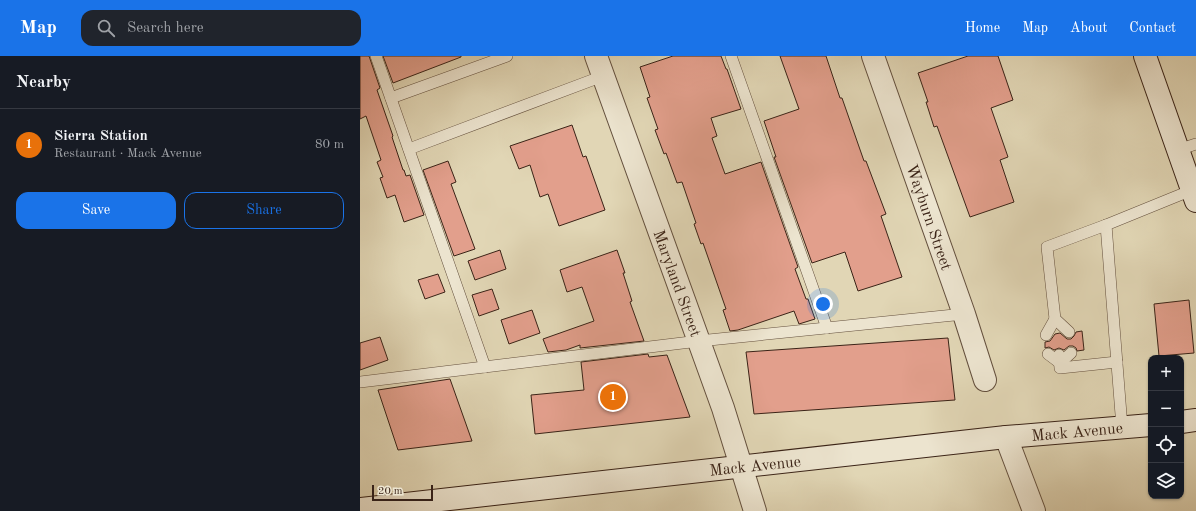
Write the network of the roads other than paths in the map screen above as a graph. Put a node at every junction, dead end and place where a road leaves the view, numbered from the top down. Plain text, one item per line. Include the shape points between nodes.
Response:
1 (376, 56) edge
2 (507, 56) edge
3 (731, 56) edge
4 (873, 56) edge
5 (1146, 56) edge
6 (599, 66) edge
7 (391, 98) junction
8 (1187, 147) edge
9 (409, 149) junction
10 (1194, 196) edge
11 (1106, 225) junction
12 (964, 314) junction
13 (1055, 319) junction
14 (827, 328) junction
15 (1069, 332) dead end
16 (1052, 334) dead end
17 (699, 341) junction
18 (1071, 353) dead end
19 (1117, 362) junction
20 (485, 367) junction
21 (985, 380) dead end
22 (360, 382) edge
23 (1196, 420) edge
24 (1184, 422) edge
25 (1148, 425) edge
26 (1122, 427) junction
27 (1006, 437) junction
28 (741, 466) junction
29 (454, 505) edge
30 (360, 509) edge
31 (755, 511) edge
32 (1034, 511) edge

1 - 7 lane
2 - 7 lane
3 - 14 lane
4 - 12 street, Wayburn Street
5 - 8 street
6 - 9 lane
6 - 17 street, Maryland Street
7 - 9 lane
8 - 10 street
9 - 20 lane
10 - 11 lane
11 - 13 lane via 1047,247
11 - 19 lane
12 - 14 lane
12 - 21 street, Wayburn Street
13 - 15 lane
13 - 16 lane
14 - 17 lane
17 - 20 lane
17 - 28 street, Maryland Street
18 - 19 lane via 1056,357 1060,368
19 - 26 lane
20 - 22 lane
23 - 24 street
25 - 26 street, Mack Avenue
26 - 27 street, Mack Avenue
27 - 28 street, Mack Avenue
27 - 32 street
28 - 29 street, Mack Avenue
28 - 31 street, Maryland Street
29 - 30 street, Mack Avenue

